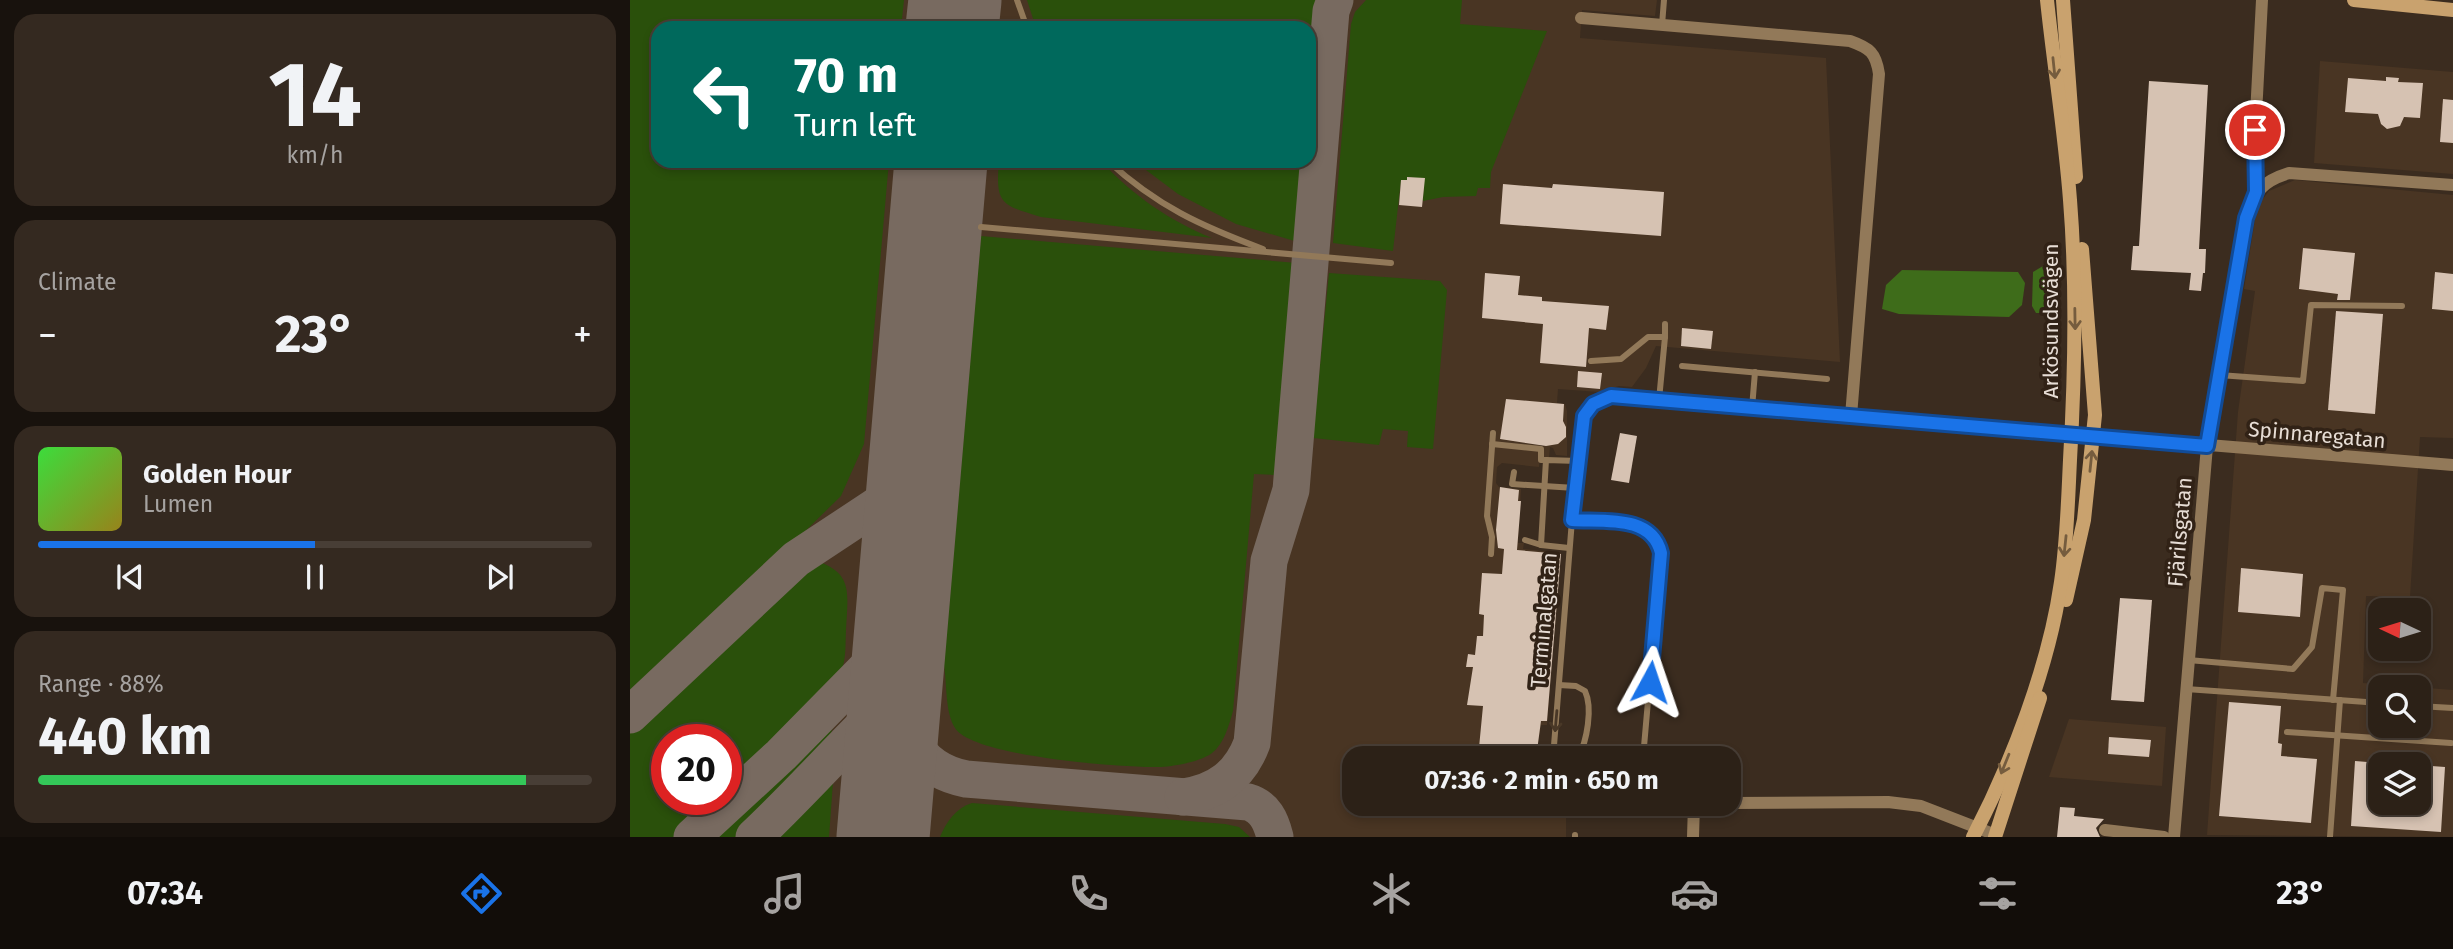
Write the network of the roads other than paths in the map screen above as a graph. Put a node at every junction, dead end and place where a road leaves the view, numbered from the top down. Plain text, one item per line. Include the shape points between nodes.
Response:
1 (1017, 0) edge
2 (1664, 0) edge
3 (2047, 0) edge
4 (2063, 0) edge
5 (2262, 0) edge
6 (2354, 0) edge
7 (2453, 10) edge
8 (1581, 18) dead end
9 (1024, 21) edge
10 (1662, 25) junction
11 (1117, 168) edge
12 (2453, 185) edge
13 (2256, 192) junction
14 (981, 227) dead end
15 (1272, 253) junction
16 (1391, 263) dead end
17 (2402, 306) dead end
18 (1665, 324) dead end
19 (1665, 337) junction
20 (1591, 360) dead end
21 (1682, 366) dead end
22 (1755, 373) junction
23 (2219, 375) junction
24 (1827, 379) dead end
25 (1659, 400) junction
26 (1752, 408) junction
27 (1851, 416) junction
28 (1493, 433) dead end
29 (2072, 433) junction
30 (2094, 435) junction
31 (1492, 444) junction
32 (2207, 446) junction
33 (1546, 460) junction
34 (1578, 461) junction
35 (2453, 466) edge
36 (1514, 472) dead end
37 (1545, 486) junction
38 (1575, 488) junction
39 (1572, 520) junction
40 (1525, 540) dead end
41 (1541, 545) junction
42 (1569, 548) junction
43 (1491, 554) dead end
44 (2188, 660) junction
45 (1559, 685) junction
46 (2186, 689) junction
47 (2337, 700) junction
48 (2368, 702) edge
49 (2431, 707) edge
50 (2453, 708) edge
51 (2287, 732) dead end
52 (2337, 736) junction
53 (2451, 743) dead end
54 (1554, 746) edge
55 (1584, 746) edge
56 (1644, 746) edge
57 (1741, 803) edge
58 (1694, 816) edge
59 (2105, 830) dead end
60 (1975, 832) edge
61 (1996, 836) edge
62 (1693, 837) edge
63 (2164, 837) edge
64 (2174, 837) edge
65 (2330, 837) edge

1 - 9 lane
2 - 10 lane
3 -> 29 main road, Arkösundsvägen via 2070,199 2075,331
4 - 30 main road, Arkösundsvägen
5 - 13 street, Fjärilsgatan
6 - 7 main road
8 - 10 street
10 - 27 street via 1850,41 1869,47 1877,58
11 - 15 lane via 1168,209
12 - 13 street via 2289,173 2269,179
13 - 23 street, Fjärilsgatan via 2246,218
14 - 15 lane
15 - 16 lane
17 - 23 lane via 2311,305 2303,381
18 - 19 lane
19 - 20 lane via 1648,337 1621,359
19 - 25 lane
21 - 22 lane
22 - 24 lane
22 - 26 lane
23 - 32 street, Fjärilsgatan
25 - 26 street, Terminalgatan
25 - 34 street, Terminalgatan via 1611,396 1593,404 1584,416
26 - 27 street, Terminalgatan
27 - 29 street, Terminalgatan
28 - 31 lane
29 - 30 street, Terminalgatan
29 -> 60 main road, Arkösundsvägen via 2061,584 2046,652
30 - 32 street, Spinnaregatan
61 -> 30 main road, Arkösundsvägen via 2064,610 2084,520
31 - 33 lane via 1542,449 1541,460
31 - 43 lane via 1487,516
32 - 35 street, Spinnaregatan
32 - 44 street, Fjärilsgatan
33 - 34 lane
33 - 37 lane
34 - 38 street, Terminalgatan
36 - 37 lane via 1512,484
37 - 38 lane
37 - 41 lane
38 - 39 street, Terminalgatan
39 - 42 lane, Terminalgatan
39 - 56 lane via 1626,523 1650,531 1658,541 1660,573
40 - 41 lane
41 - 42 lane
42 - 45 lane, Terminalgatan
44 - 46 street, Fjärilsgatan
44 - 47 lane via 2293,669 2312,647 2322,588 2343,590
45 -> 54 lane, Terminalgatan
45 - 55 lane via 1585,691 1589,699
46 - 47 lane
46 - 64 street, Fjärilsgatan
47 - 48 lane
47 - 52 lane
49 - 50 lane
51 - 52 lane
52 - 53 lane
52 - 65 lane
57 - 60 street via 1922,806
58 - 62 street
59 - 63 street
60 - 61 street

